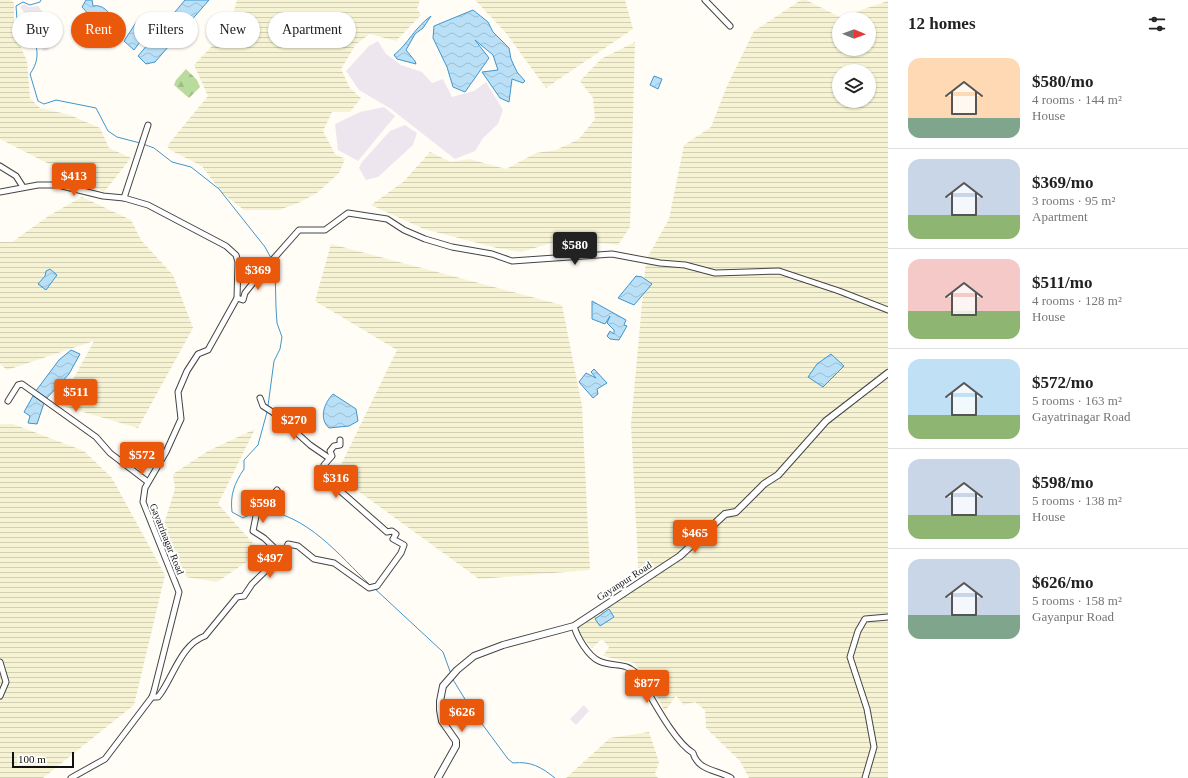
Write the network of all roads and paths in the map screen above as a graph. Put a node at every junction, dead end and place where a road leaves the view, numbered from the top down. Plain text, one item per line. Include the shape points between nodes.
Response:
1 (705, 0) edge
2 (730, 26) dead end
3 (148, 125) dead end
4 (0, 166) edge
5 (23, 188) junction
6 (0, 192) edge
7 (124, 198) junction
8 (237, 298) junction
9 (888, 310) edge
10 (888, 374) edge
11 (260, 398) dead end
12 (8, 401) dead end
13 (340, 440) dead end
14 (329, 458) junction
15 (148, 482) junction
16 (277, 490) dead end
17 (282, 555) junction
18 (888, 617) edge
19 (574, 626) junction
20 (0, 662) edge
21 (0, 696) edge
22 (152, 697) junction
23 (71, 778) edge
24 (438, 778) edge
25 (732, 778) edge
26 (865, 778) edge

1 - 2 street
3 - 7 street
4 - 5 street via 16,176
5 - 6 street
5 - 7 street via 58,185 103,196
7 - 8 street, Gayatrinagar Road via 148,205 226,246 236,255 238,262
8 - 9 street via 244,300 245,293 300,230 325,230 348,213 387,220 425,239 512,261 612,254 685,265 715,273 779,271
8 - 15 street, Gayatrinagar Road via 208,350 198,354 187,371 178,392 181,419 166,452
10 - 19 street, Gayanpur Road via 826,421 778,475 764,484 736,512 725,514 680,556
11 - 14 street via 263,406
12 - 15 street via 18,385 22,384 96,437 110,453
13 - 14 street via 340,445 332,448 332,456
14 - 17 street via 321,474 374,523 387,532 392,531 396,534 393,539 404,545 401,553 374,588 369,588 334,563 310,557 298,546 288,544
15 - 22 street, Gayatrinagar Road via 142,496 143,502 178,592
16 - 17 street via 257,511 253,531
17 - 22 street via 252,584 244,596 237,597 204,636 192,642 162,693 158,697
18 - 26 street via 865,619 858,631 850,657 867,709 874,747
19 - 24 street, Gayanpur Road via 489,649 474,656 457,670 443,686 440,710 442,721 456,741 456,746
19 - 25 street via 578,640 598,661 629,666 637,674 676,736 686,749 693,753 694,760 708,770
20 - 21 street via 6,682
22 - 23 street, Gayatrinagar Road via 105,759

